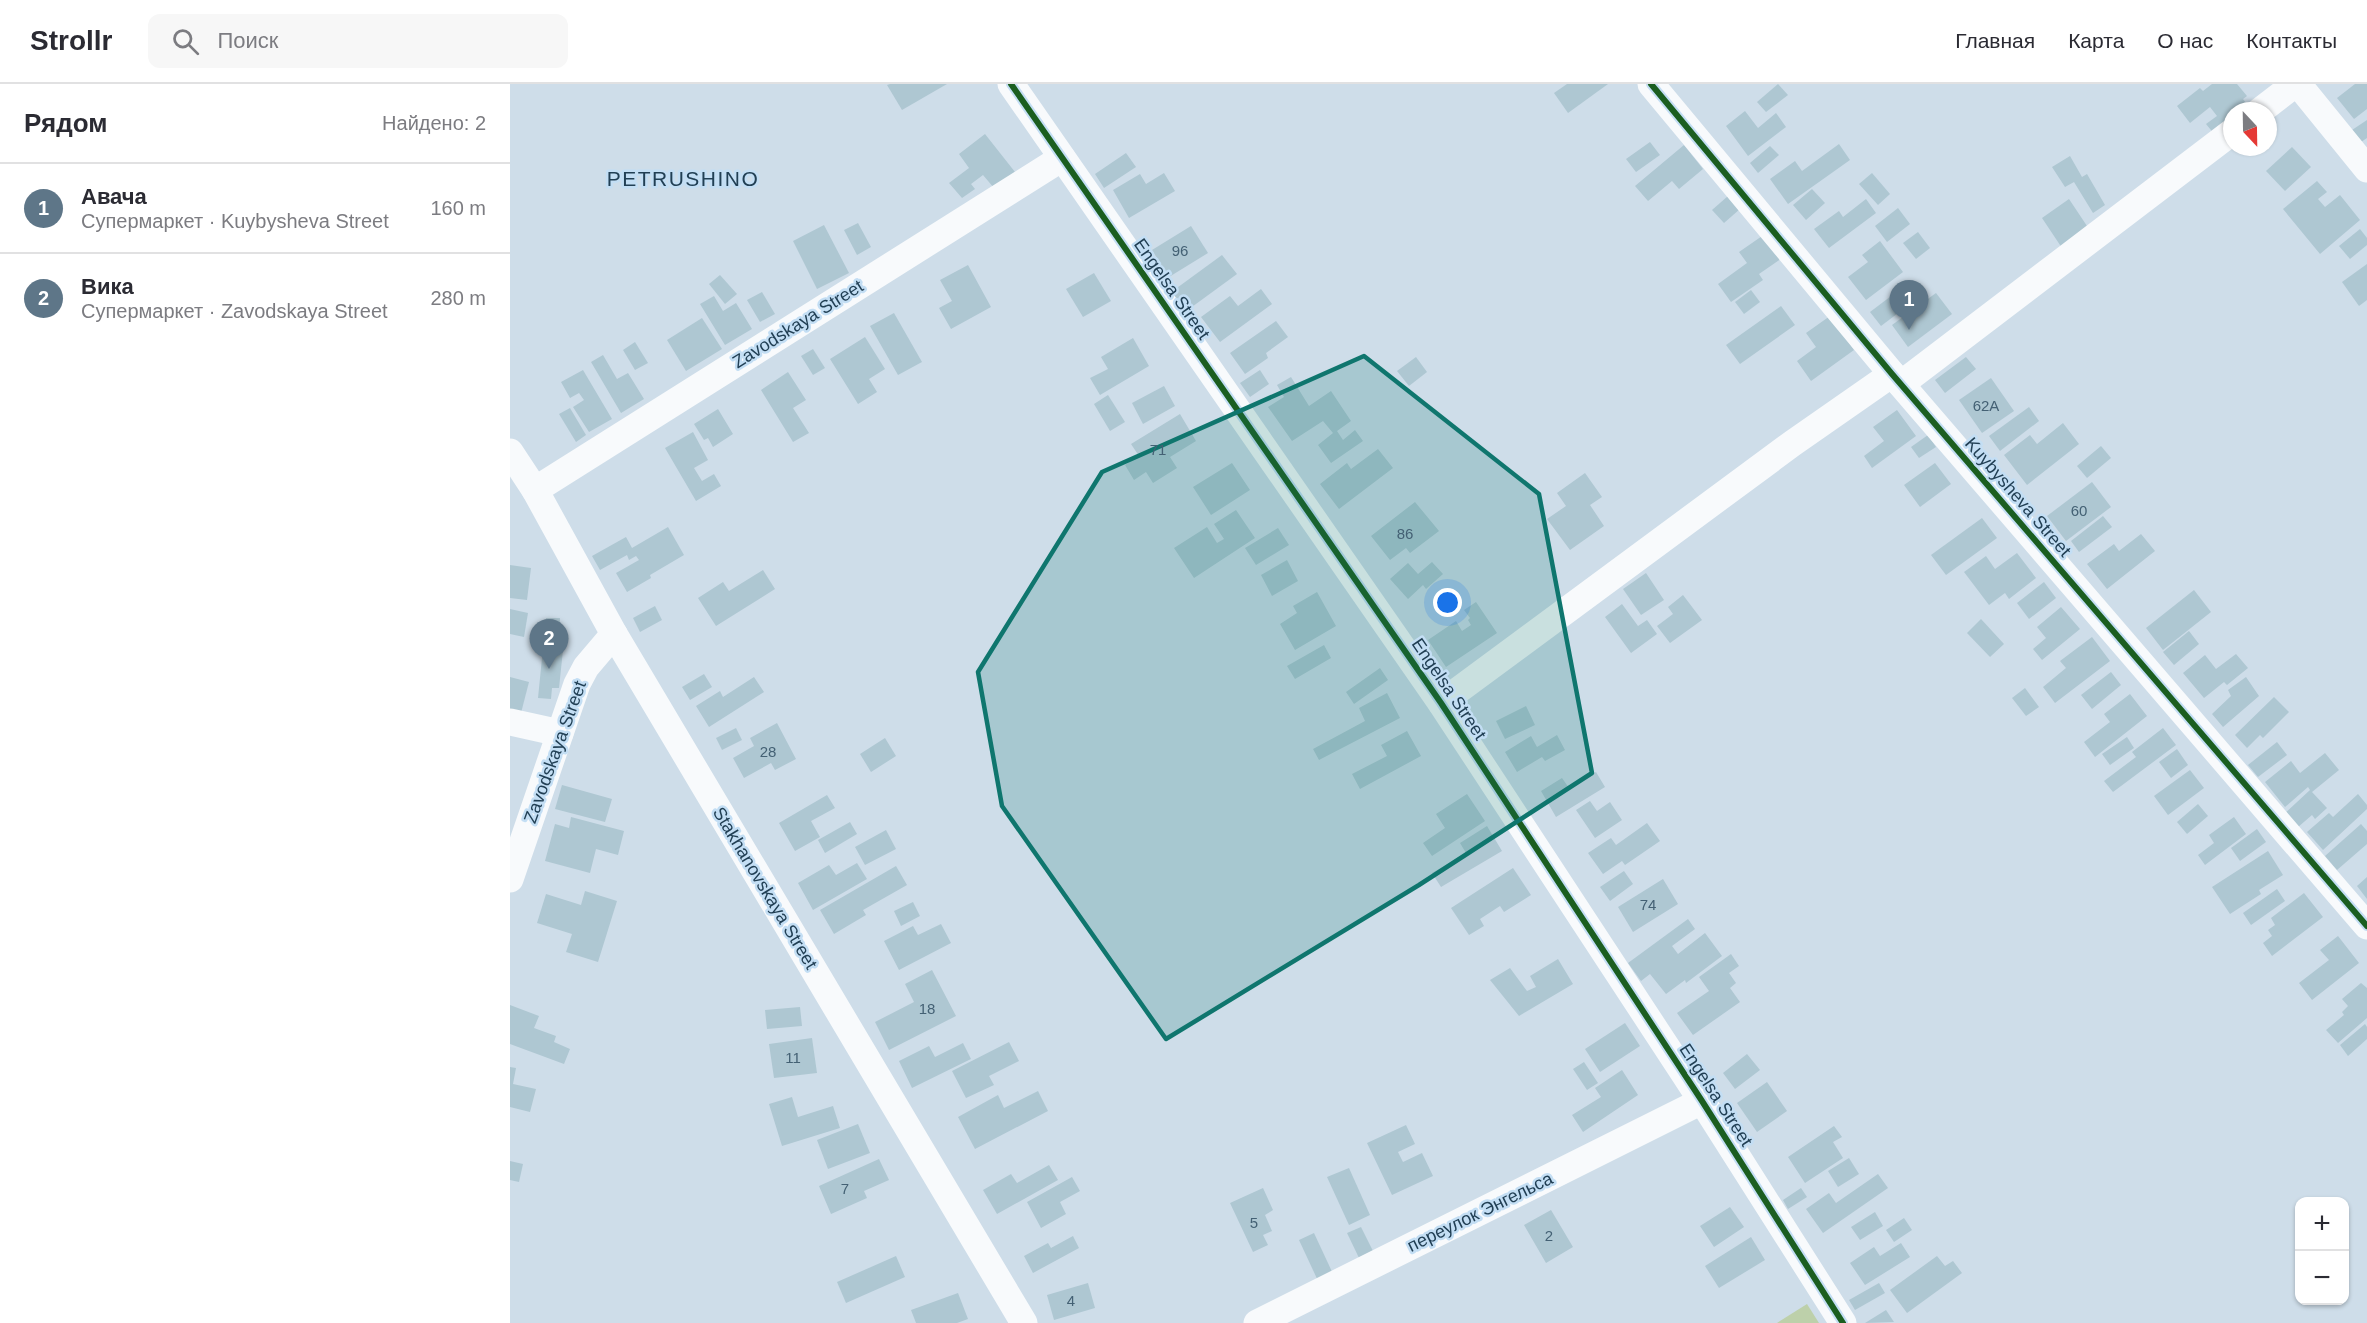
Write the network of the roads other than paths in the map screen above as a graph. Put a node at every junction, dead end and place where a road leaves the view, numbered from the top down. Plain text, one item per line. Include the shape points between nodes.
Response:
1 (1011, 84) edge
2 (1651, 84) edge
3 (2296, 84) edge
4 (2272, 102) edge
5 (2223, 139) edge
6 (1062, 158) junction
7 (2367, 169) edge
8 (1896, 379) junction
9 (510, 452) edge
10 (535, 490) junction
11 (614, 634) junction
12 (1441, 703) junction
13 (510, 722) edge
14 (560, 733) junction
15 (510, 879) edge
16 (2367, 926) edge
17 (1702, 1101) junction
18 (1024, 1323) edge
19 (1257, 1323) edge
20 (1843, 1323) edge

1 - 6 street, Engelsa Street
2 - 8 street, Kuybysheva Street
3 - 4 street
3 - 7 street
5 - 8 street
6 - 10 street, Zavodskaya Street
6 - 12 street, Engelsa Street
8 - 12 street, Engelsa Street via 1793,443
8 - 16 street, Kuybysheva Street
9 - 10 street, Stakhanovskaya Street
10 - 11 street, Stakhanovskaya Street
11 - 14 street, Zavodskaya Street via 586,667
11 - 18 street, Stakhanovskaya Street
12 - 17 street, Engelsa Street
13 - 14 street
14 - 15 street, Zavodskaya Street
17 - 19 street, переулок Энгельса
17 - 20 street, Engelsa Street

